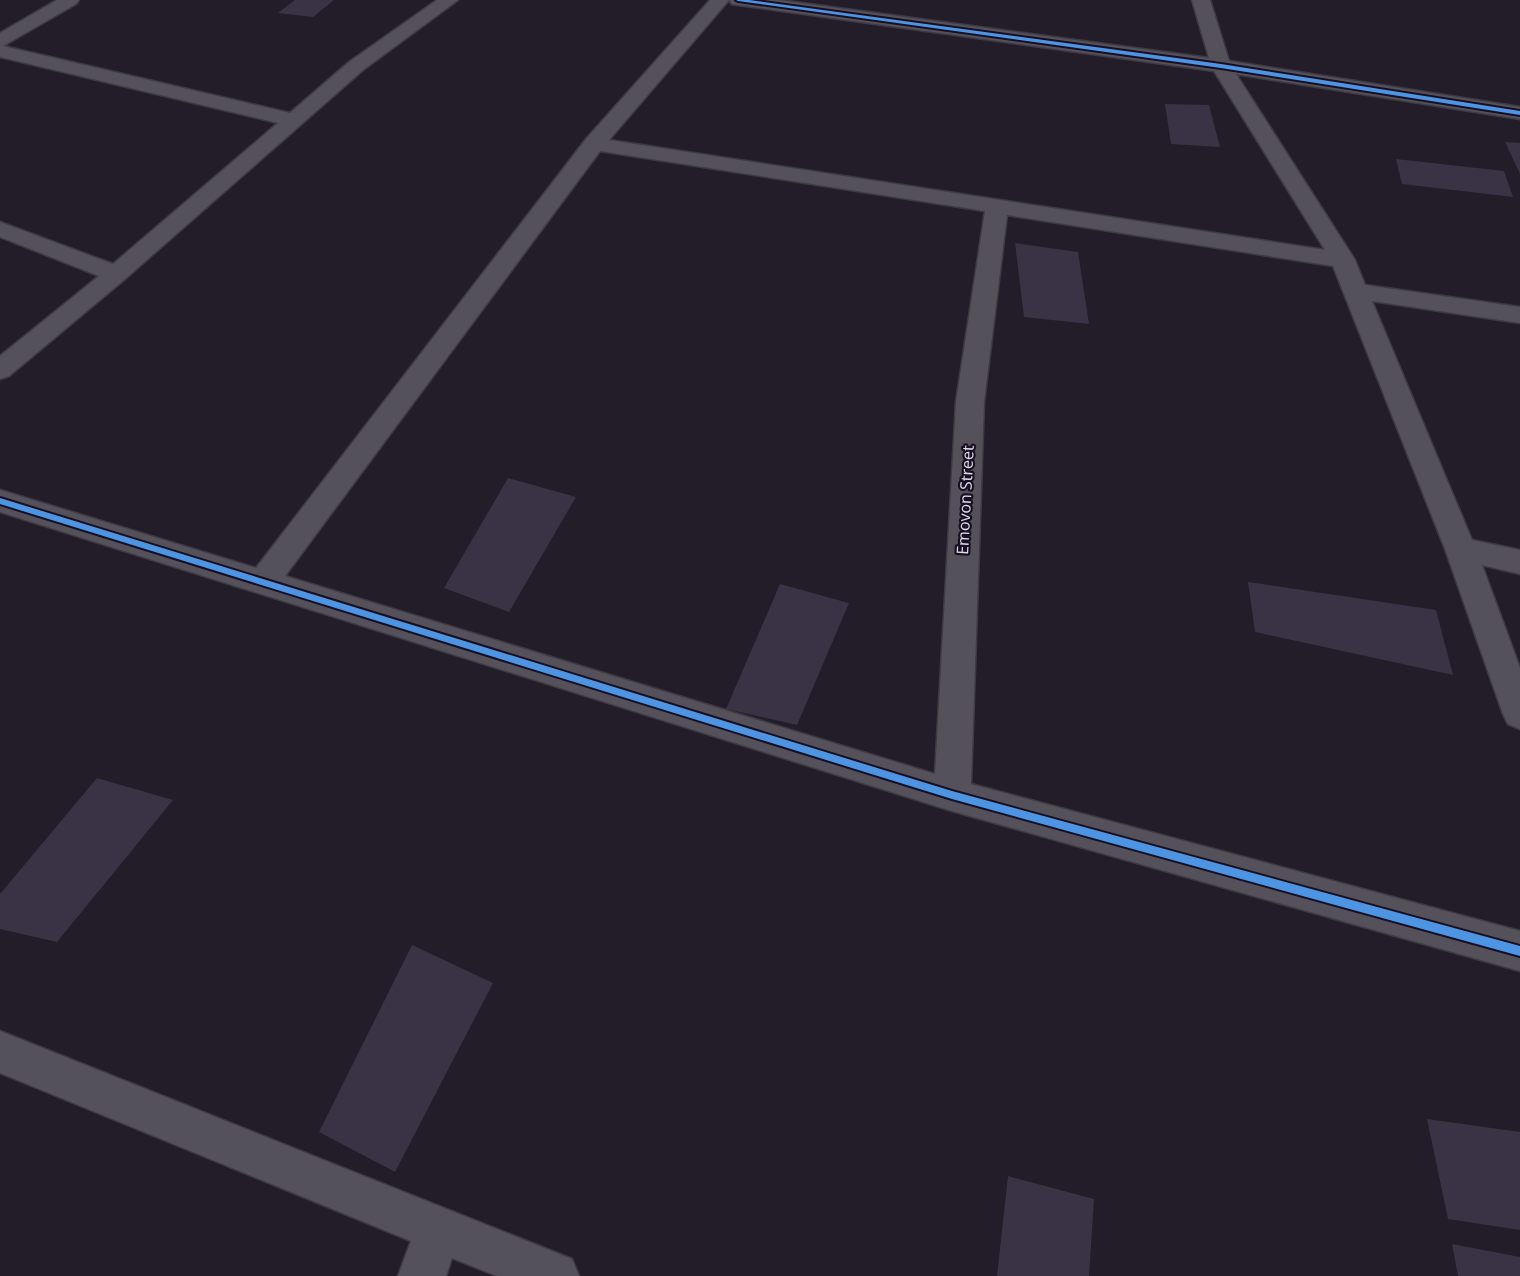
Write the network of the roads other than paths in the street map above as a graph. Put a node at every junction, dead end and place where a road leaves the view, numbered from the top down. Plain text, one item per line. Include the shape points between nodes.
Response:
1 (70, 0) edge
2 (449, 0) edge
3 (720, 0) edge
4 (738, 0) edge
5 (1201, 0) edge
6 (0, 41) edge
7 (0, 51) edge
8 (1221, 66) junction
9 (1520, 113) edge
10 (294, 120) junction
11 (594, 144) junction
12 (997, 206) junction
13 (0, 229) edge
14 (1343, 260) junction
15 (116, 273) junction
16 (1356, 291) junction
17 (1520, 315) edge
18 (0, 370) edge
19 (0, 501) edge
20 (1460, 549) junction
21 (1520, 562) edge
22 (263, 582) junction
23 (1520, 714) edge
24 (952, 795) junction
25 (1520, 951) edge
26 (0, 1052) edge
27 (438, 1228) junction
28 (422, 1276) edge
29 (555, 1276) edge

1 - 6 street
2 - 10 street via 356,66
3 - 11 street
4 - 8 street
5 - 8 street
7 - 10 street
8 - 9 street
8 - 14 street
10 - 15 street
11 - 12 street
11 - 22 street
12 - 14 street
12 - 24 street, Emovon Street via 970,402
13 - 15 street
14 - 16 street
15 - 18 street
16 - 17 street
16 - 20 street
19 - 22 street
20 - 21 street
20 - 23 street
22 - 24 street
24 - 25 street
26 - 27 street
27 - 28 street
27 - 29 street

